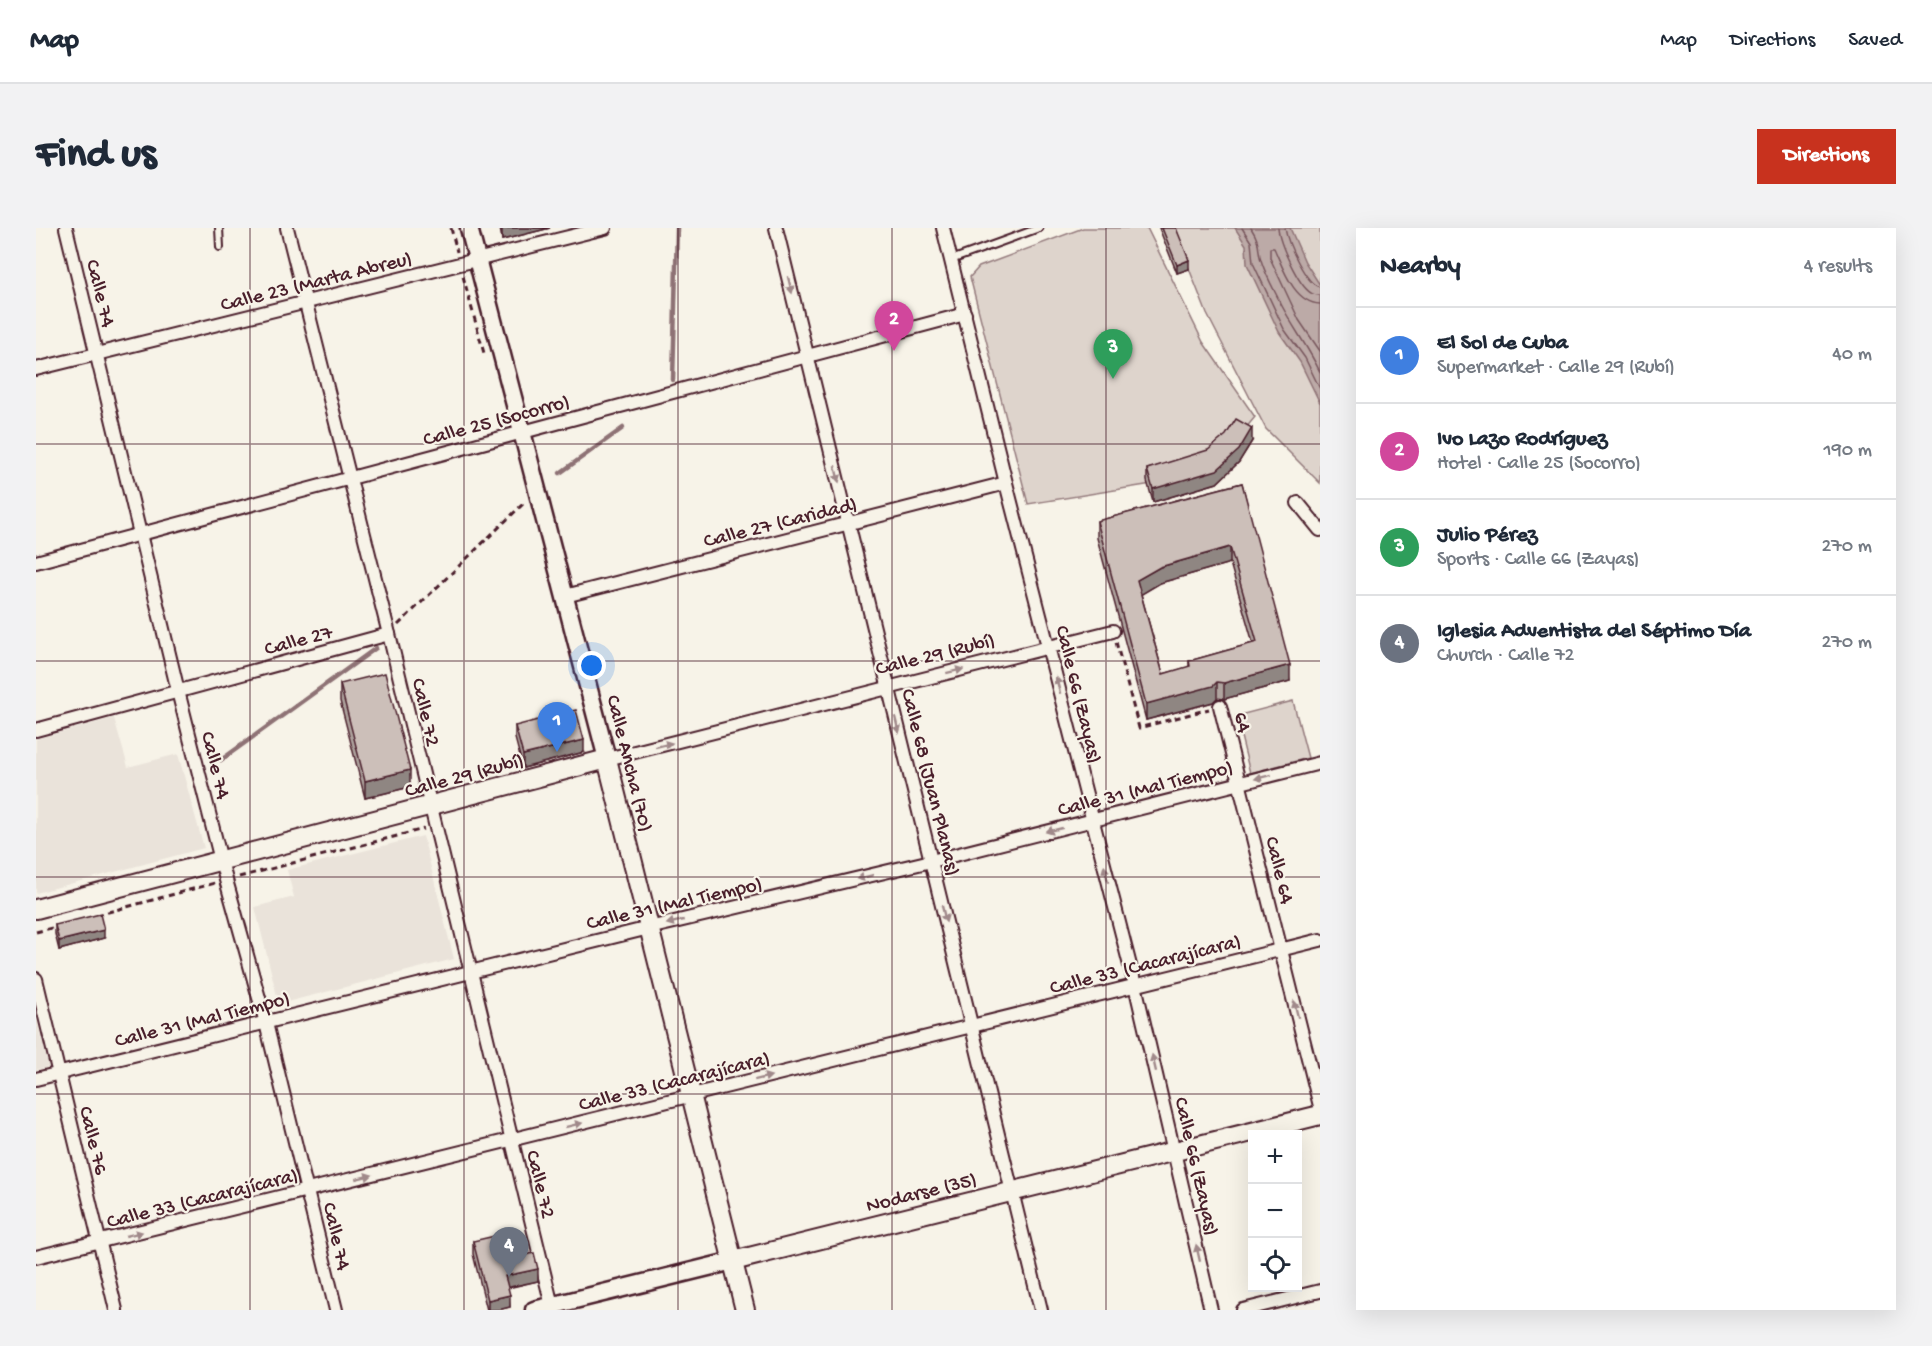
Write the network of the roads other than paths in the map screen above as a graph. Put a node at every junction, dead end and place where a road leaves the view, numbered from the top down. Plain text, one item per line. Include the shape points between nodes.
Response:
1 (66, 228) edge
2 (219, 228) edge
3 (287, 228) edge
4 (469, 228) edge
5 (605, 228) edge
6 (776, 228) edge
7 (943, 228) edge
8 (1039, 228) edge
9 (220, 247) dead end
10 (477, 260) junction
11 (951, 260) junction
12 (306, 302) junction
13 (965, 314) junction
14 (97, 354) junction
15 (808, 356) junction
16 (36, 369) edge
17 (522, 432) junction
18 (349, 478) junction
19 (1006, 483) junction
20 (1298, 503) dead end
21 (849, 523) junction
22 (1320, 530) edge
23 (141, 534) junction
24 (36, 562) edge
25 (564, 596) junction
26 (1113, 631) road end
27 (388, 634) junction
28 (1048, 648) junction
29 (888, 688) junction
30 (178, 691) junction
31 (1220, 706) road end
32 (36, 730) edge
33 (607, 759) junction
34 (1320, 763) edge
35 (1239, 783) junction
36 (430, 806) junction
37 (1093, 820) junction
38 (221, 861) junction
39 (931, 861) junction
40 (36, 909) edge
41 (649, 928) junction
42 (1320, 940) edge
43 (1281, 949) junction
44 (470, 972) junction
45 (36, 979) edge
46 (1135, 986) junction
47 (266, 1023) junction
48 (971, 1026) junction
49 (59, 1073) junction
50 (36, 1079) edge
51 (691, 1096) junction
52 (1320, 1106) edge
53 (1320, 1115) edge
54 (512, 1141) junction
55 (1174, 1150) junction
56 (308, 1191) junction
57 (1012, 1191) junction
58 (100, 1243) junction
59 (36, 1257) edge
60 (733, 1261) junction
61 (1320, 1292) edge
62 (553, 1308) edge
63 (116, 1310) edge
64 (336, 1310) edge
65 (534, 1310) edge
66 (745, 1310) edge
67 (1041, 1310) edge
68 (1211, 1310) edge
69 (1243, 1310) edge

1 - 14 street, Calle 74
2 - 9 lane
3 - 12 street, Calle 72
4 - 10 street, Calle Ancha (70)
5 - 10 street, Calle 23 (Marta Abreu)
6 -> 15 street, Calle 68 (Juan Planas)
7 - 11 street, Calle 66 (Zayas)
8 - 11 lane
10 - 12 street, Calle 23 (Marta Abreu)
10 - 17 street, Calle Ancha (70)
11 - 13 street, Calle 66 (Zayas)
12 - 14 street, Calle 23 (Marta Abreu)
12 - 18 street, Calle 72
13 - 15 street, Calle 25 (Socorro)
13 - 19 street, Calle 66 (Zayas)
14 - 16 street, Calle 23 (Marta Abreu)
14 - 23 street, Calle 74
15 - 17 street, Calle 25 (Socorro)
15 -> 21 street, Calle 68 (Juan Planas)
17 - 18 street, Calle 25 (Socorro)
17 - 25 street, Calle Ancha (70)
18 - 23 street, Calle 25 (Socorro)
18 - 27 street, Calle 72
19 - 21 street, Calle 27 (Caridad)
19 - 28 street, Calle 66 (Zayas)
20 - 22 street
21 - 25 street, Calle 27 (Caridad)
21 - 29 street, Calle 68 (Juan Planas)
23 - 24 street, Calle 25 (Socorro)
23 - 30 street, Calle 74
25 - 33 street, Calle Ancha (70)
26 - 28 street, Calle 29 (Rubí)
27 - 30 street, Calle 27
27 - 36 street, Calle 72
29 -> 28 street, Calle 29 (Rubí)
37 -> 28 street, Calle 66 (Zayas)
33 -> 29 street, Calle 29 (Rubí)
29 -> 39 street, Calle 68 (Juan Planas)
30 - 32 street, Calle 27
30 - 38 street, Calle 74
31 - 35 street, 64
33 - 36 main road, Calle 29 (Rubí)
33 - 41 main road, Calle Ancha (70)
34 -> 35 street, Calle 31 (Mal Tiempo)
35 - 37 street, Calle 31 (Mal Tiempo)
35 - 43 street, Calle 64
36 - 38 main road, Calle 29 (Rubí)
36 - 44 street, Calle 72
37 -> 39 street, Calle 31 (Mal Tiempo)
46 -> 37 street, Calle 66 (Zayas)
38 - 40 main road, Calle 29 (Rubí)
38 - 47 street, Calle 74
39 -> 41 street, Calle 31 (Mal Tiempo)
39 -> 48 street, Calle 68 (Juan Planas)
41 - 44 street, Calle 31 (Mal Tiempo)
41 - 51 main road, Calle Ancha (70)
42 - 43 street, Calle 33 (Cacarajícara)
43 - 46 street, Calle 33 (Cacarajícara)
52 -> 43 street, Calle 64
44 - 47 street, Calle 31 (Mal Tiempo)
44 - 54 street, Calle 72
45 - 49 street, Calle 76
46 - 48 street, Calle 33 (Cacarajícara)
55 -> 46 street, Calle 66 (Zayas)
47 - 49 street, Calle 31 (Mal Tiempo)
47 - 56 street, Calle 74
51 -> 48 street, Calle 33 (Cacarajícara)
48 - 57 street, Calle 68 (Juan Planas)
49 - 50 street, Calle 31 (Mal Tiempo)
49 - 58 street, Calle 76
54 -> 51 street, Calle 33 (Cacarajícara)
51 - 60 main road, Calle Ancha (70)
53 - 55 main road, Nodarse (35)
56 -> 54 street, Calle 33 (Cacarajícara)
54 - 62 street, Calle 72
55 - 57 main road, Nodarse (35)
68 -> 55 street, Calle 66 (Zayas)
58 -> 56 street, Calle 33 (Cacarajícara)
56 - 64 street, Calle 74
57 - 60 main road, Nodarse (35)
57 - 67 street, Calle 68 (Juan Planas)
58 - 59 street, Calle 33 (Cacarajícara)
58 - 63 street, Calle 76
60 - 62 street, Nodarse (35)
60 - 66 main road, Calle Ancha (70)
61 - 69 street
62 - 65 street, Nodarse (35)

